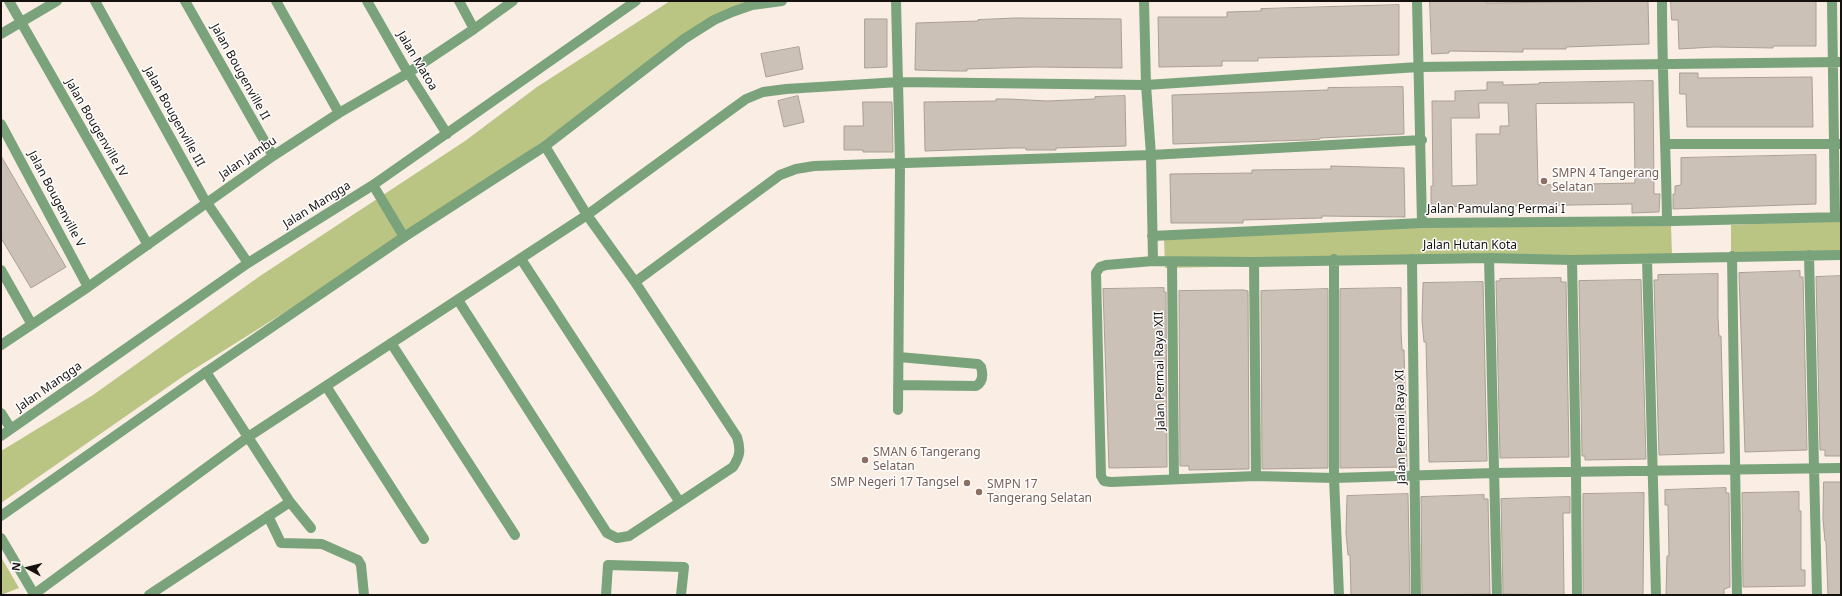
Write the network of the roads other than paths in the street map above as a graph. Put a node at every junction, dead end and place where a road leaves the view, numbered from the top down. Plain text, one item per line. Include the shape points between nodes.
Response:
1 (9, 1) edge
2 (57, 1) edge
3 (95, 1) edge
4 (185, 1) edge
5 (276, 1) edge
6 (367, 1) edge
7 (459, 1) edge
8 (514, 1) edge
9 (636, 1) edge
10 (782, 1) edge
11 (896, 1) edge
12 (1144, 1) edge
13 (1417, 1) edge
14 (1662, 1) edge
15 (1832, 1) edge
16 (21, 23) junction
17 (474, 29) junction
18 (1, 34) edge
19 (1837, 63) edge
20 (1662, 64) junction
21 (1418, 67) junction
22 (408, 73) junction
23 (899, 82) junction
24 (1146, 85) junction
25 (339, 113) junction
26 (1, 124) edge
27 (447, 134) junction
28 (1422, 140) junction
29 (1666, 144) junction
30 (1838, 144) edge
31 (545, 146) junction
32 (1151, 155) junction
33 (273, 156) junction
34 (900, 164) junction
35 (373, 185) junction
36 (206, 203) junction
37 (587, 215) junction
38 (1838, 217) edge
39 (1667, 221) junction
40 (1422, 223) junction
41 (1152, 236) junction
42 (404, 237) junction
43 (148, 245) junction
44 (1810, 255) junction
45 (1841, 255) edge
46 (1732, 256) junction
47 (521, 258) junction
48 (1412, 258) junction
49 (1489, 258) junction
50 (1647, 259) junction
51 (1334, 260) junction
52 (1572, 260) junction
53 (1153, 261) junction
54 (1172, 262) junction
55 (1254, 262) junction
56 (248, 263) junction
57 (1, 270) edge
58 (634, 282) junction
59 (88, 287) junction
60 (458, 300) junction
61 (31, 323) junction
62 (391, 343) junction
63 (1, 345) edge
64 (899, 357) junction
65 (206, 372) junction
66 (898, 385) junction
67 (326, 386) junction
68 (898, 410) dead end
69 (1, 413) edge
70 (12, 429) junction
71 (1, 436) edge
72 (248, 436) junction
73 (1814, 468) junction
74 (1841, 468) edge
75 (1735, 470) junction
76 (1576, 472) junction
77 (1653, 472) junction
78 (1494, 473) junction
79 (1414, 475) junction
80 (1256, 476) junction
81 (1334, 478) junction
82 (1174, 479) junction
83 (679, 501) junction
84 (290, 502) junction
85 (1, 516) edge
86 (268, 516) junction
87 (311, 528) dead end
88 (516, 535) dead end
89 (1, 538) edge
90 (424, 539) dead end
91 (34, 595) edge
92 (149, 595) edge
93 (364, 595) edge
94 (606, 595) edge
95 (682, 595) edge
96 (1339, 595) edge
97 (1416, 595) edge
98 (1497, 595) edge
99 (1577, 595) edge
100 (1656, 595) edge
101 (1737, 595) edge
102 (1817, 595) edge

1 - 16 street, Jalan Bougenville IV
2 - 16 street
3 - 36 street, Jalan Bougenville III
4 - 33 street, Jalan Bougenville II
5 - 25 street
6 - 22 street, Jalan Matoa
7 - 17 street
8 - 17 street, Jalan Jambu
9 - 27 street, Jalan Mangga
10 - 31 street via 752,5 714,20 684,39
11 - 23 street
12 - 24 street
13 - 21 street
14 - 20 street
15 - 19 street
16 - 18 street
16 - 43 street, Jalan Bougenville IV
17 - 22 street, Jalan Jambu
19 - 20 street
19 - 30 street
20 - 21 street
20 - 29 street
21 - 24 street
21 - 28 street
22 - 25 street, Jalan Jambu
22 - 27 street, Jalan Matoa
23 - 24 street
23 - 34 street
23 - 37 street via 763,92 728,112
24 - 32 street
25 - 33 street, Jalan Jambu
26 - 59 street, Jalan Bougenville V
27 - 35 street, Jalan Mangga
28 - 32 street
28 - 40 street
29 - 30 street
29 - 39 street
30 - 38 street
31 - 37 street
31 - 42 street
32 - 34 street
32 - 41 street
33 - 36 street, Jalan Jambu
34 - 58 street via 814,166 796,168 780,175
34 - 64 street
35 - 42 street
35 - 56 street, Jalan Mangga
36 - 43 street, Jalan Jambu
36 - 56 street, Jalan Bougenville III
37 - 47 street
37 - 58 street
38 - 39 street, Jalan Pamulang Permai I
39 - 40 street, Jalan Pamulang Permai I
40 - 41 street, Jalan Pamulang Permai I
41 - 53 street
42 - 65 street
43 - 59 street, Jalan Jambu
44 - 45 street, Jalan Hutan Kota
44 - 46 street, Jalan Hutan Kota
44 - 73 street
46 - 50 street, Jalan Hutan Kota
46 - 75 street
47 - 60 street
47 - 83 street
48 - 49 street, Jalan Hutan Kota
48 - 51 street, Jalan Hutan Kota
48 - 79 street, Jalan Permai Raya XI
49 - 52 street, Jalan Hutan Kota
49 - 78 street
50 - 52 street, Jalan Hutan Kota
50 - 77 street
51 - 55 street, Jalan Hutan Kota
51 - 81 street
52 - 76 street
53 - 54 street, Jalan Hutan Kota
53 - 82 street, Jalan Hutan Kota via 1106,265 1100,267 1096,273 1101,476 1104,481 1111,482
54 - 55 street, Jalan Hutan Kota
54 - 82 street, Jalan Permai Raya XII
55 - 80 street
56 - 70 street, Jalan Mangga
57 - 61 street
58 - 83 street via 737,437 740,448 740,457 733,466
59 - 61 street, Jalan Jambu
60 - 62 street
60 - 83 street via 607,533 617,538 629,536
61 - 63 street, Jalan Jambu
62 - 67 street
62 - 88 street
64 - 66 street
64 - 66 street via 978,364 982,376 976,386
65 - 72 street
65 - 85 street
66 - 68 street
67 - 72 street
67 - 90 street
69 - 70 street
70 - 71 street, Jalan Mangga
72 - 84 street
72 - 91 street
73 - 74 street
73 - 75 street
73 - 102 street
75 - 77 street
75 - 101 street
76 - 77 street
76 - 78 street
76 - 99 street
77 - 100 street
78 - 79 street
78 - 98 street
79 - 81 street
79 - 97 street, Jalan Permai Raya XI
80 - 81 street
80 - 82 street
81 - 96 street
84 - 86 street
84 - 87 street
86 - 92 street
86 - 93 street via 281,543 322,544 358,560 361,565
89 - 91 street
94 - 95 street via 608,565 684,567

